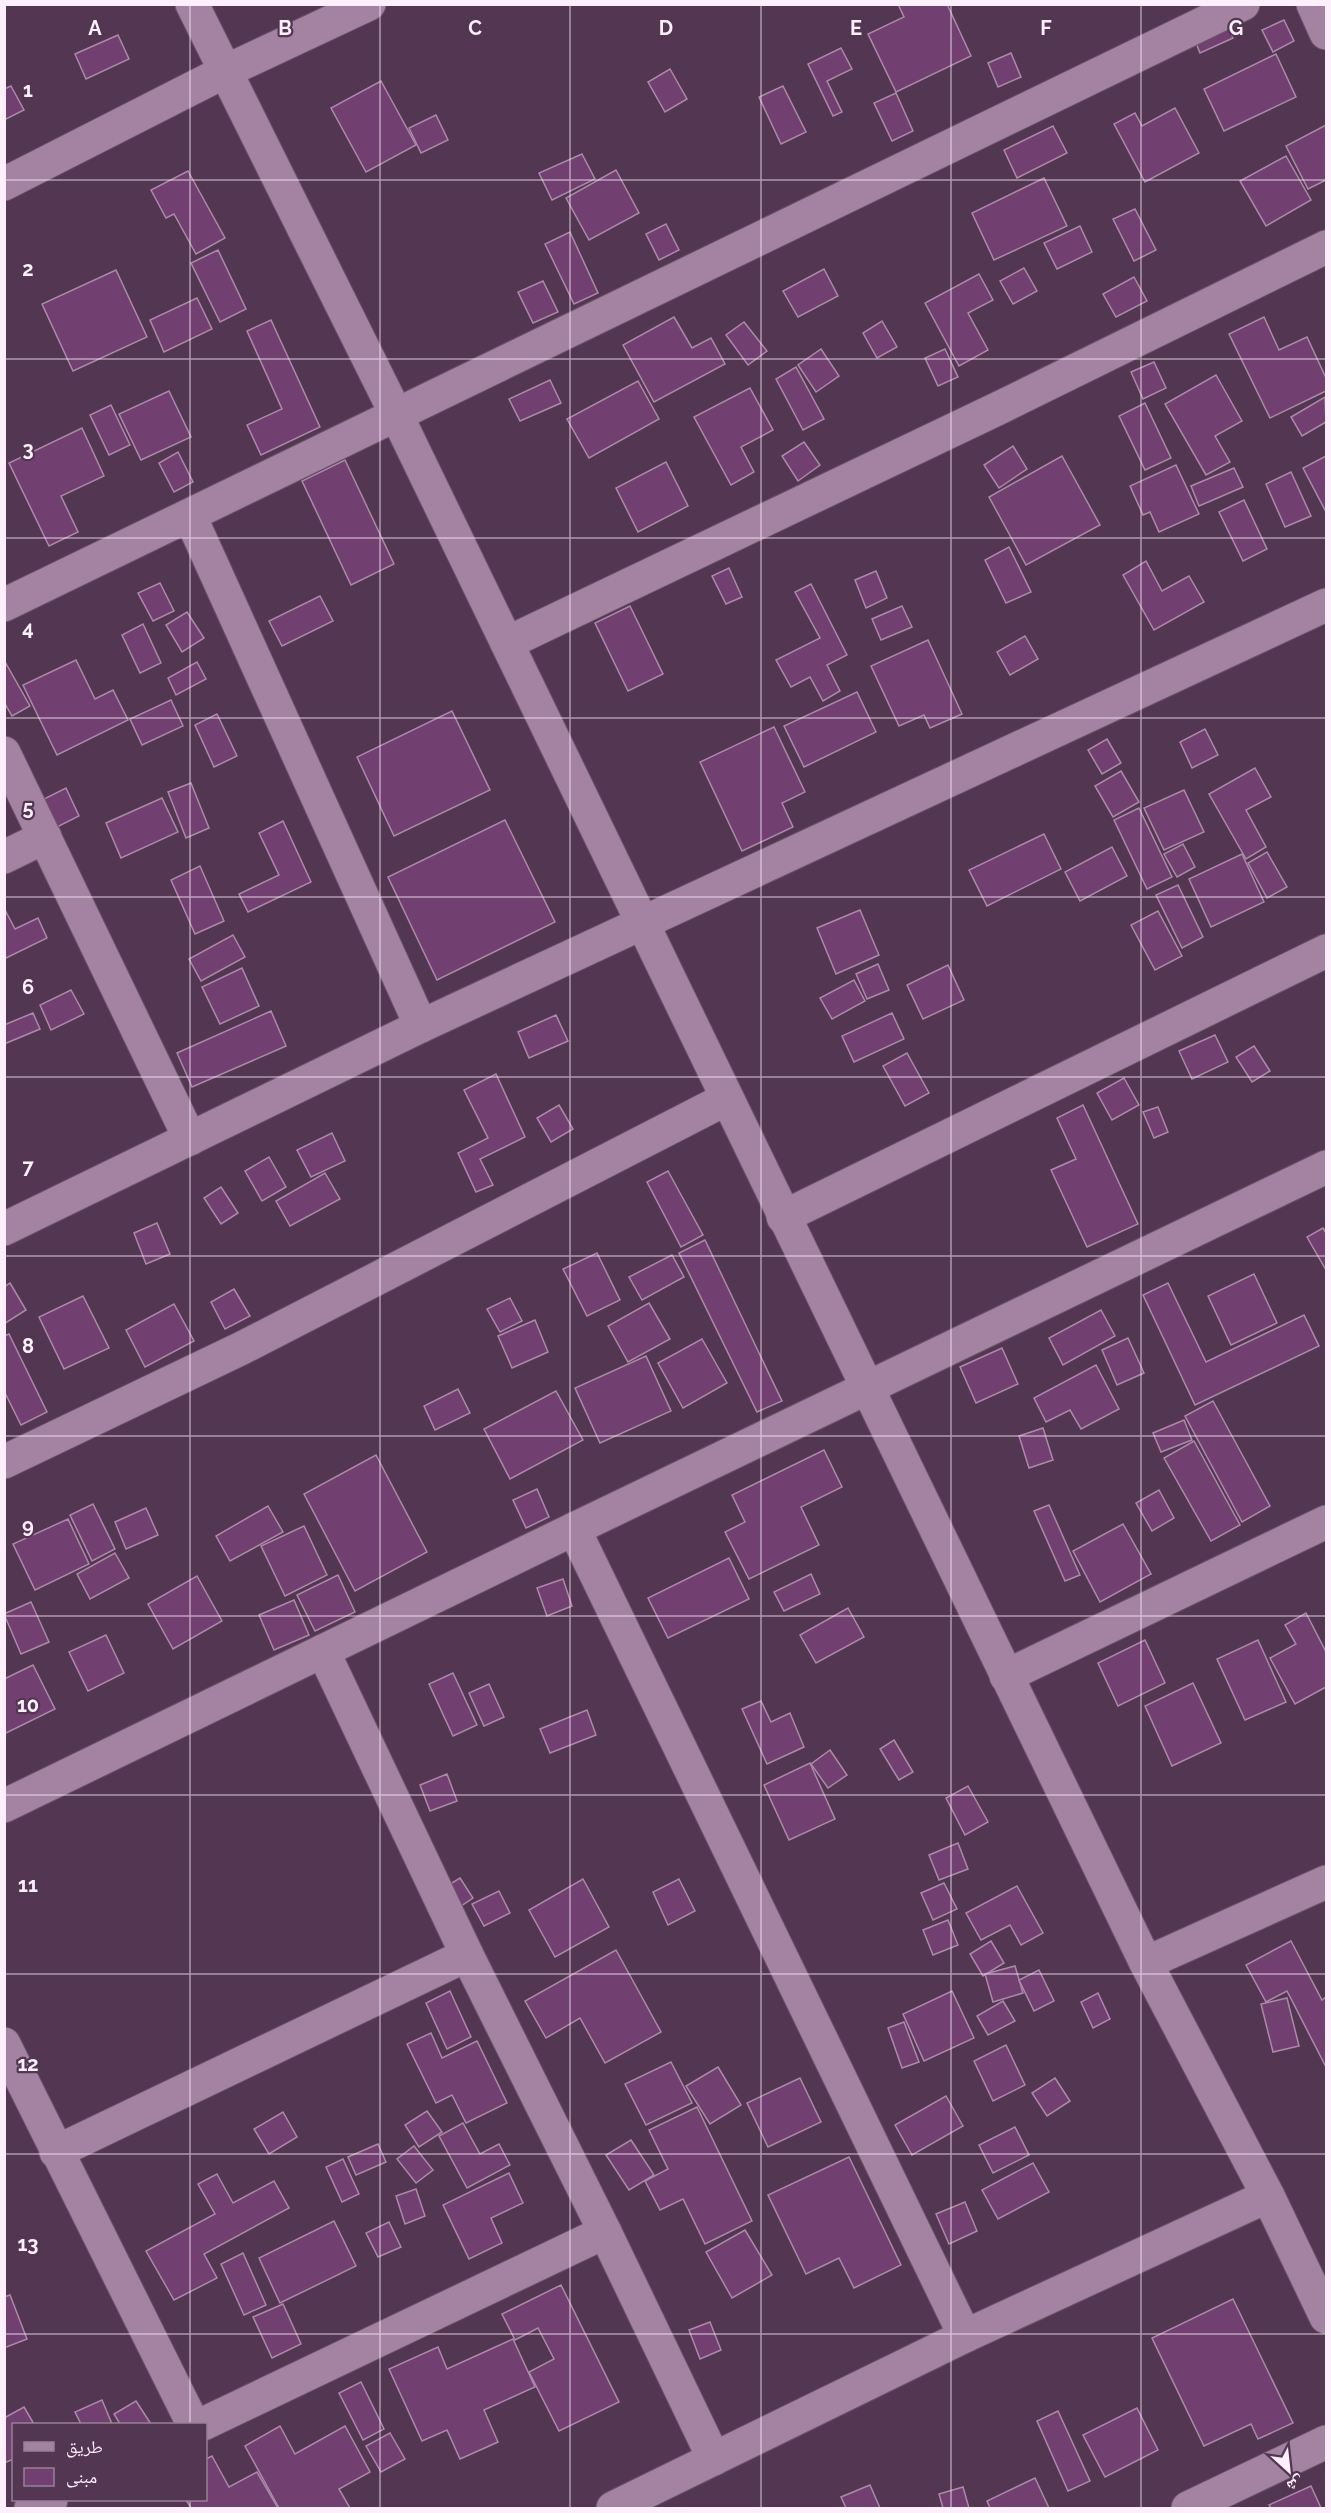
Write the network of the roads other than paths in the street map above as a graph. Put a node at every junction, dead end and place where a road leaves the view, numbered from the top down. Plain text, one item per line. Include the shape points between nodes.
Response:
1 (192, 4) edge
2 (369, 4) edge
3 (1243, 4) edge
4 (1313, 4) edge
5 (1326, 33) edge
6 (224, 72) junction
7 (4, 184) edge
8 (1326, 247) edge
9 (397, 416) junction
10 (190, 516) junction
11 (4, 605) edge
12 (1323, 616) edge
13 (507, 643) junction
14 (4, 753) edge
15 (45, 837) junction
16 (4, 857) edge
17 (644, 923) junction
18 (1326, 951) edge
19 (422, 1026) junction
20 (726, 1099) junction
21 (190, 1139) junction
22 (1326, 1167) edge
23 (783, 1217) junction
24 (4, 1229) edge
25 (868, 1388) junction
26 (4, 1462) edge
27 (1326, 1522) edge
28 (574, 1529) junction
29 (323, 1651) junction
30 (1006, 1676) junction
31 (4, 1806) edge
32 (1326, 1882) edge
33 (467, 1955) junction
34 (1146, 1963) junction
35 (4, 2044) edge
36 (56, 2152) junction
37 (1268, 2196) junction
38 (605, 2232) junction
39 (1316, 2266) edge
40 (1326, 2317) edge
41 (965, 2336) junction
42 (192, 2423) edge
43 (205, 2423) edge
44 (1326, 2442) edge
45 (714, 2458) junction
46 (47, 2501) edge
47 (31, 2508) edge
48 (613, 2508) edge
49 (1188, 2508) edge

1 - 6 street
2 - 6 street
3 - 9 street
4 - 5 street
6 - 7 street
6 - 9 street
8 - 13 street
9 - 10 street
9 - 13 street
10 - 11 street
10 - 19 street
12 - 17 street
13 - 17 street
14 - 15 street
15 - 16 street
15 - 21 street
17 - 19 street
17 - 20 street
18 - 23 street
19 - 21 street
20 - 23 street
20 - 26 street via 242,1348
21 - 24 street
22 - 25 street
23 - 25 street
25 - 28 street
25 - 30 street
27 - 30 street
28 - 29 street
28 - 41 street
29 - 31 street
29 - 33 street
30 - 34 street
32 - 34 street
33 - 36 street
33 - 38 street
34 - 37 street
35 - 36 street
36 - 42 street
37 - 39 street
37 - 41 street
38 - 43 street
38 - 45 street
39 - 40 street
41 - 45 street
44 - 49 street
45 - 48 street
46 - 47 street

